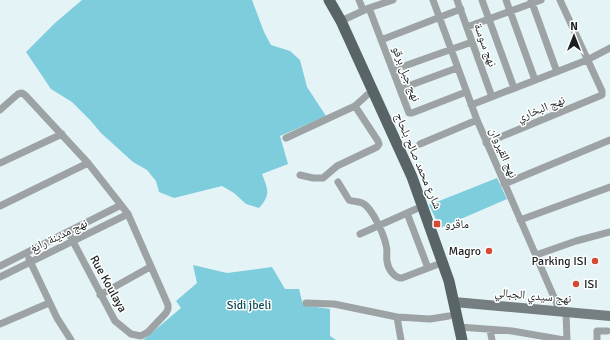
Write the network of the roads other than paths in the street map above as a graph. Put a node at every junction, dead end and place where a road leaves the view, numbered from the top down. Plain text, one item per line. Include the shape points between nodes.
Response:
1 (323, 0) edge
2 (329, 0) edge
3 (359, 0) edge
4 (393, 0) edge
5 (433, 0) edge
6 (457, 0) edge
7 (482, 0) edge
8 (506, 0) edge
9 (541, 0) edge
10 (560, 0) edge
11 (531, 2) edge
12 (366, 9) junction
13 (461, 9) junction
14 (510, 11) junction
15 (439, 18) junction
16 (489, 19) junction
17 (342, 21) junction
18 (467, 27) junction
19 (381, 40) junction
20 (472, 42) junction
21 (450, 48) junction
22 (610, 48) edge
23 (587, 60) junction
24 (457, 68) junction
25 (393, 70) junction
26 (557, 72) junction
27 (535, 80) junction
28 (514, 88) junction
29 (400, 89) junction
30 (466, 92) junction
31 (367, 95) junction
32 (492, 97) junction
33 (471, 105) junction
34 (355, 106) junction
35 (0, 110) edge
36 (477, 120) junction
37 (62, 134) junction
38 (286, 138) dead end
39 (610, 140) edge
40 (486, 143) junction
41 (420, 144) dead end
42 (0, 163) edge
43 (88, 163) junction
44 (300, 175) dead end
45 (338, 182) dead end
46 (504, 184) junction
47 (610, 187) edge
48 (121, 205) junction
49 (0, 206) edge
50 (417, 213) junction
51 (128, 214) junction
52 (520, 220) junction
53 (378, 226) junction
54 (68, 232) junction
55 (610, 232) edge
56 (360, 234) dead end
57 (73, 242) junction
58 (27, 253) junction
59 (536, 255) junction
60 (30, 262) junction
61 (0, 266) edge
62 (432, 266) junction
63 (150, 267) junction
64 (0, 277) edge
65 (100, 295) junction
66 (454, 302) junction
67 (49, 303) junction
68 (306, 303) dead end
69 (563, 312) junction
70 (449, 316) junction
71 (610, 316) edge
72 (397, 317) junction
73 (0, 324) edge
74 (459, 327) junction
75 (490, 330) junction
76 (607, 331) dead end
77 (531, 337) edge
78 (71, 340) edge
79 (401, 340) edge
80 (454, 340) edge
81 (462, 340) edge
82 (492, 340) edge
83 (565, 340) edge
84 (597, 340) edge

1 - 31 main road, شارع محمد صالح بلحاج
2 - 17 main road, شارع محمد صالح بلحاج
3 - 12 street, نهج جبل برقو
4 - 12 street
5 - 15 street, نهج القيروان
6 - 13 street, نهج سوسة
7 - 16 street
8 - 14 street
9 - 11 street
10 - 23 street
11 - 14 street
11 - 26 street
12 - 17 street
12 - 19 street, نهج جبل برقو
13 - 15 street
13 - 18 street, نهج سوسة
14 - 16 street
14 - 27 street
15 - 19 street
15 - 21 street, نهج القيروان
16 - 18 street
16 - 28 street
17 - 50 main road, شارع محمد صالح بلحاج via 412,177
18 - 20 street, نهج سوسة
19 - 25 street, نهج جبل برقو
20 - 21 street
20 - 32 street, نهج سوسة
21 - 24 street, نهج القيروان
21 - 25 street
22 - 23 street
23 - 26 street
23 - 40 street, نهج البخاري via 602,93 601,96
24 - 29 street
24 - 30 street, نهج القيروان
25 - 29 street, نهج جبل برقو
26 - 27 street
27 - 28 street
28 - 32 street
29 - 30 street, نهج جبل برقو via 408,111 412,113
30 - 33 street, نهج القيروان
31 - 34 street
31 - 50 main road, شارع محمد صالح بلحاج
32 - 33 street
33 - 36 street, نهج القيروان
34 - 38 street
34 - 44 street via 378,141 377,147 343,162 323,178
35 - 37 street, Rue Koulaya via 22,93
36 - 40 street, نهج القيروان
36 - 41 street
37 - 42 street
37 - 43 street, Rue Koulaya
39 - 46 street
40 - 46 street, نهج القيروان
43 - 48 street, Rue Koulaya
43 - 49 street
45 - 53 street via 349,200 360,202 368,208
46 - 52 street, نهج القيروان
47 - 52 street
48 - 51 street, Rue Koulaya
48 - 54 street, نهج مدينة رابغ
50 - 53 street
50 - 62 main road, شارع محمد صالح بلحاج
50 - 66 main road, شارع محمد صالح بلحاج via 450,281
51 - 57 street, نهج مدينة رابغ
51 - 63 street, Rue Koulaya
52 - 59 street, نهج القيروان
53 - 56 street
53 - 62 street via 386,245 387,264 394,276 402,278
54 - 57 street, Rue Koulaya
54 - 58 street, نهج مدينة رابغ
55 - 59 street
57 - 60 street, نهج مدينة رابغ
57 - 65 street, Rue Koulaya
58 - 60 street
58 - 61 street, نهج مدينة رابغ
59 - 69 street, نهج القيروان
60 - 64 street, نهج مدينة رابغ
60 - 67 street
62 - 70 main road, شارع محمد صالح بلحاج via 444,290
63 - 65 street
63 - 65 street, Rue Koulaya via 168,309 143,336 134,335 118,325
66 - 69 street, نهج سيدي الجبالي
66 - 74 main road, شارع محمد صالح بلحاج
67 - 73 street
67 - 78 street
68 - 72 street via 334,304
69 - 71 street, نهج سيدي الجبالي
69 - 83 street
70 - 72 street via 430,319
70 - 80 main road, شارع محمد صالح بلحاج
72 - 79 street
74 - 75 street
74 - 81 main road, شارع محمد صالح بلحاج
75 - 77 street
75 - 82 street
76 - 84 street via 597,331
77 - 83 street

